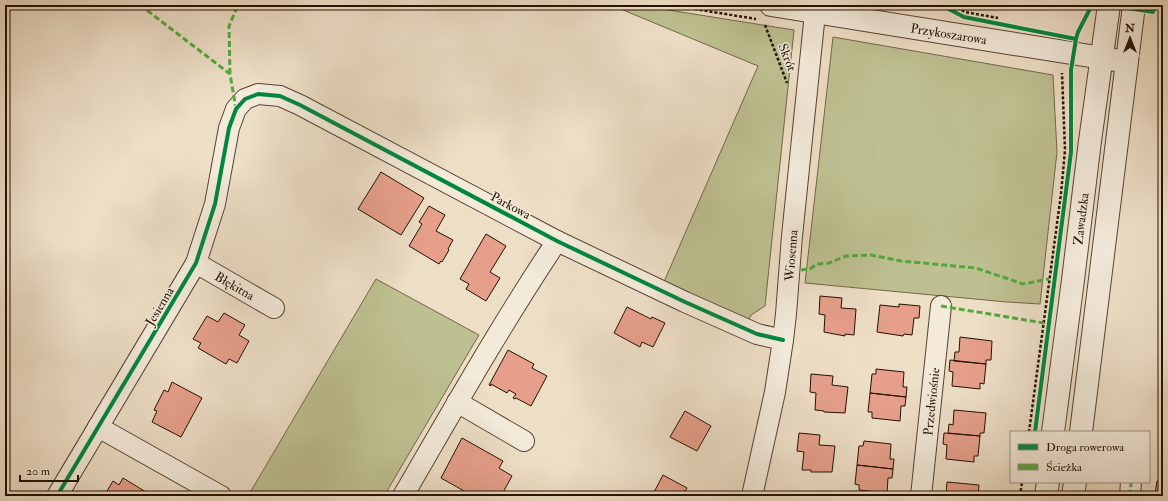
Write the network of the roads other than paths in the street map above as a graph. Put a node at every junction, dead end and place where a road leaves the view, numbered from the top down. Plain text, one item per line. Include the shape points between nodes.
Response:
1 (1109, 5) edge
2 (1134, 5) edge
3 (767, 13) edge
4 (816, 13) junction
5 (1101, 57) junction
6 (1127, 61) junction
7 (236, 109) joint
8 (557, 241) junction
9 (196, 263) junction
10 (941, 306) dead end
11 (274, 308) dead end
12 (783, 340) junction
13 (457, 402) junction
14 (98, 427) junction
15 (1053, 431) edge
16 (1081, 431) edge
17 (524, 441) dead end
18 (1048, 483) edge
19 (1075, 483) edge
20 (1131, 483) edge
21 (57, 496) edge
22 (221, 496) edge
23 (403, 496) edge
24 (752, 496) edge
25 (921, 496) edge
26 (1046, 496) edge
27 (1073, 496) edge
28 (1130, 496) edge

1 - 5 street, Zawadzka
2 - 6 street, Zawadzka
3 - 4 street, Przykoszarowa
4 - 5 street, Przykoszarowa
4 - 12 street, Wiosenna
5 - 6 street, Przykoszarowa
5 - 15 street, Zawadzka
6 - 16 street, Zawadzka
7 - 8 street, Parkowa via 245,99 258,94 280,96
7 - 9 street, Jesienna via 215,204
8 - 12 street, Parkowa via 757,334
8 - 13 street
9 - 11 street, Błękitna
9 - 14 street, Jesienna
10 - 25 street, Przedwiośnie
12 - 24 street, Wiosenna via 775,392
13 - 17 street
13 - 23 street
14 - 21 street, Jesienna
14 - 22 street
18 - 26 street
19 - 27 street
20 - 28 street

